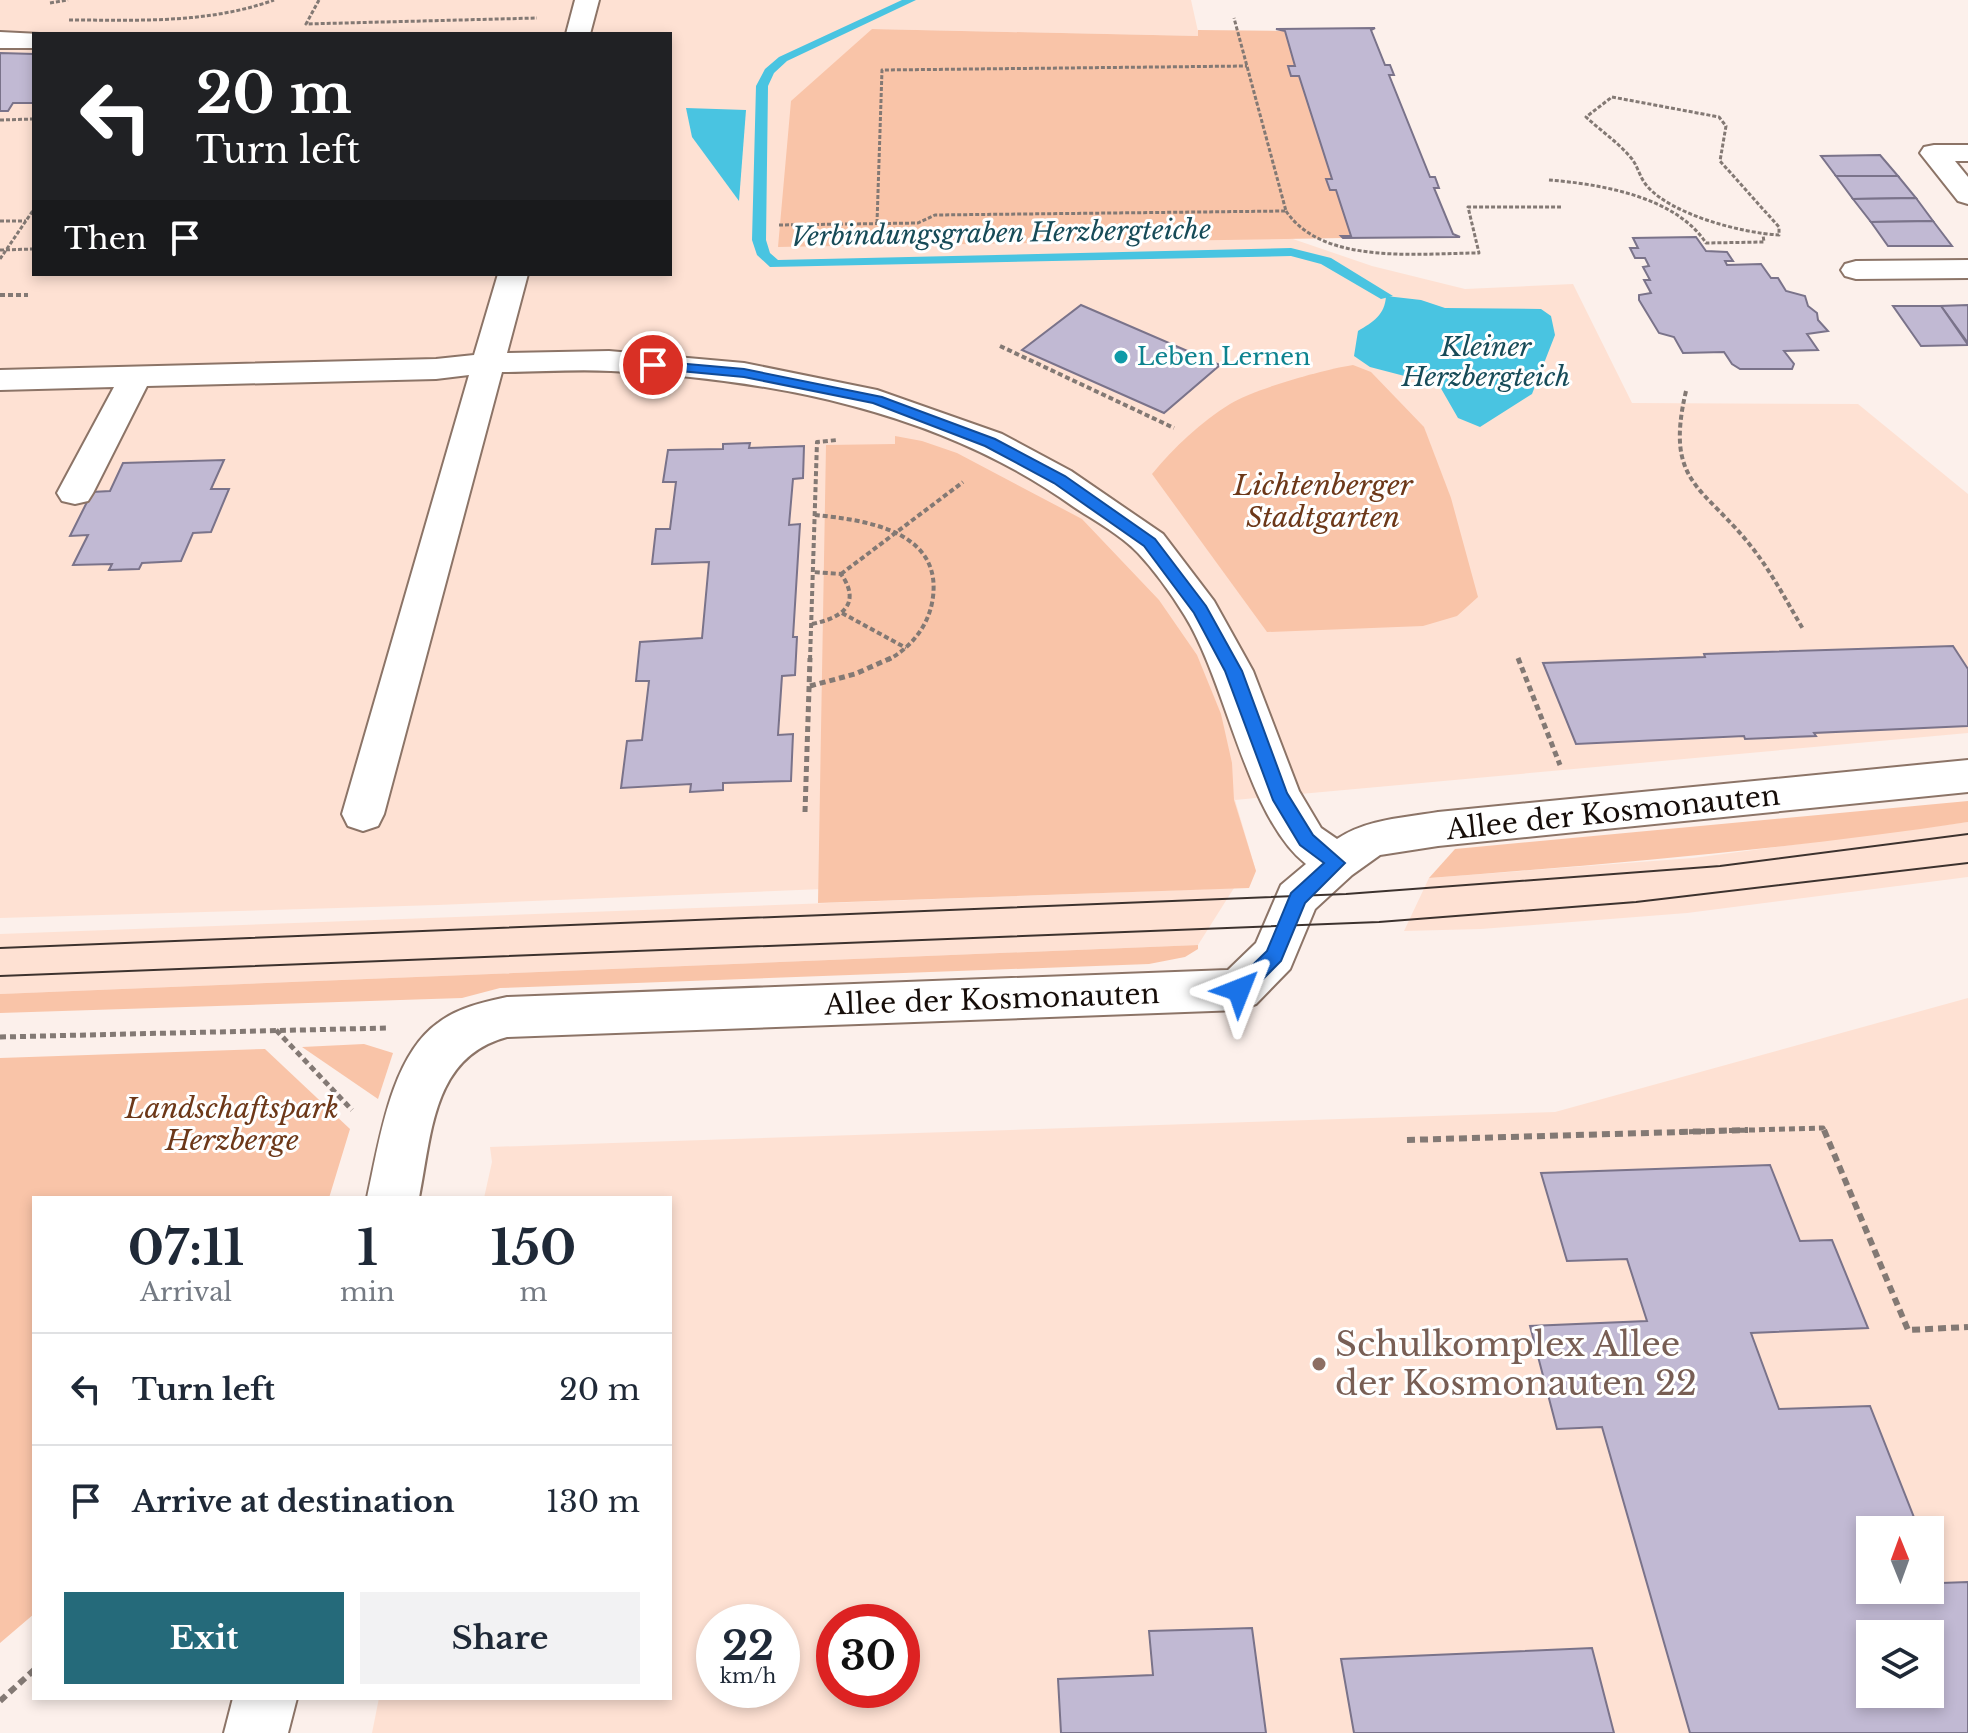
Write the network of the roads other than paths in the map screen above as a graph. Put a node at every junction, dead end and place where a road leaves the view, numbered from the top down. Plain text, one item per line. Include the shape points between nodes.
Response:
1 (0, 40) edge
2 (32, 40) edge
3 (1968, 153) edge
4 (1968, 195) edge
5 (1968, 269) edge
6 (1856, 270) dead end
7 (512, 276) edge
8 (488, 363) junction
9 (136, 376) junction
10 (0, 380) edge
11 (75, 493) dead end
12 (1968, 776) edge
13 (363, 814) dead end
14 (1336, 863) junction
15 (393, 1196) edge
16 (264, 1700) edge
17 (256, 1733) edge

1 - 2 street
3 - 4 street via 1934,153
5 - 6 street
7 - 8 street
8 - 9 street via 436,369
8 - 13 street
8 - 14 street via 609,361 744,373 877,400 1006,451 1059,479 1150,543 1201,610 1233,671 1279,795 1306,840
9 - 10 street
9 - 11 street
12 - 14 street, Allee der Kosmonauten via 1438,829 1369,840
14 - 15 street, Allee der Kosmonauten via 1297,898 1274,955 1239,990 507,1017 476,1026 450,1040 429,1069
16 - 17 street

